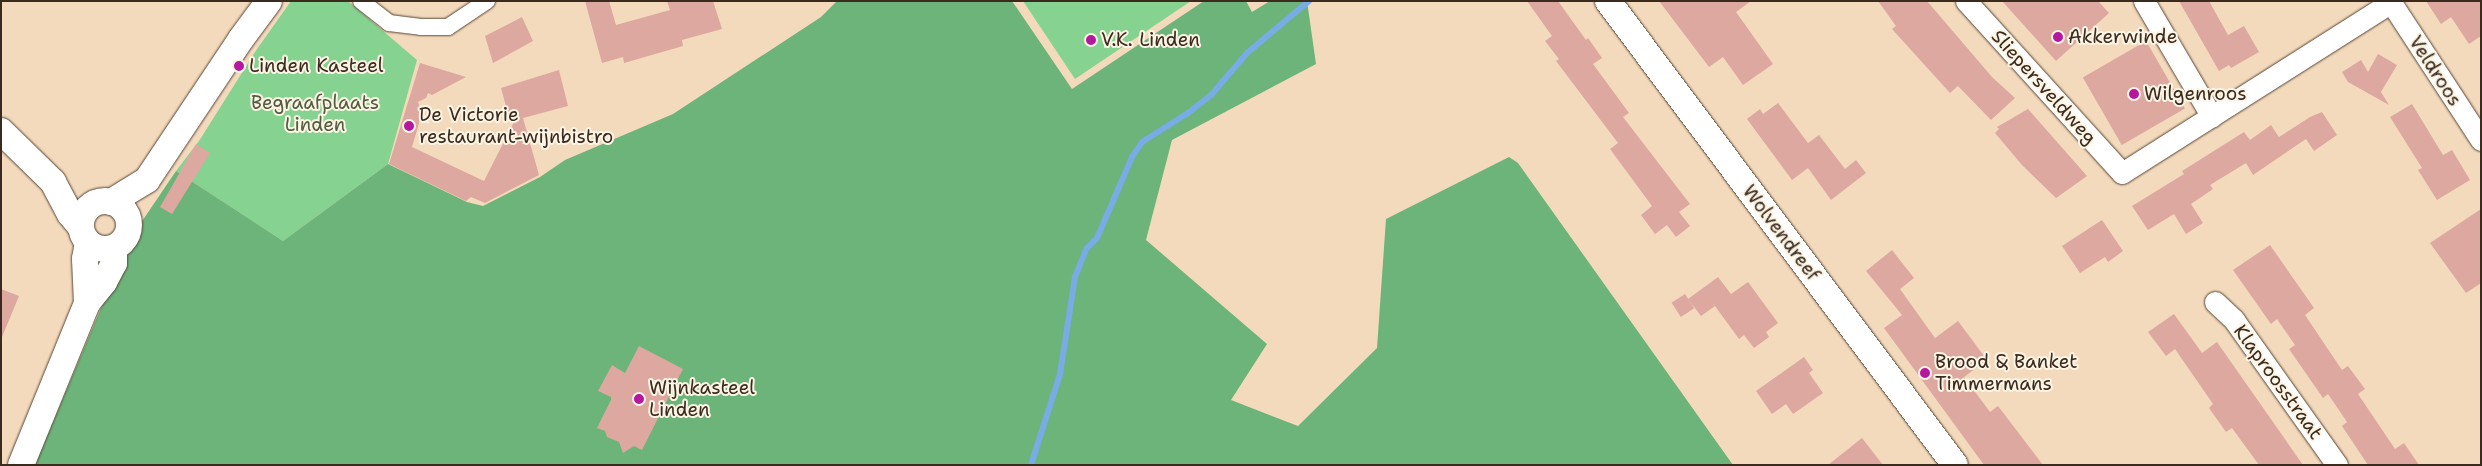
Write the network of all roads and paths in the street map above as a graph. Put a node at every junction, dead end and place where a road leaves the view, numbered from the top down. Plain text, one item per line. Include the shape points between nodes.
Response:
1 (269, 1) edge
2 (361, 1) edge
3 (487, 1) edge
4 (1608, 1) edge
5 (1966, 1) edge
6 (2144, 1) edge
7 (2390, 2) edge
8 (2212, 117) junction
9 (1, 131) edge
10 (2481, 140) edge
11 (53, 182) junction
12 (112, 207) junction
13 (84, 234) junction
14 (114, 248) junction
15 (2215, 302) dead end
16 (87, 303) junction
17 (21, 465) edge
18 (1955, 465) edge
19 (2337, 465) edge

1 - 12 street via 169,148 148,199
2 - 3 street via 389,23 421,28 448,27
4 - 18 street, Wolvendreef
5 - 8 street, Sliepersveldweg via 2122,173
6 - 8 street
7 - 8 street
7 - 10 street, Veldroos
9 - 11 street
11 - 12 street
11 - 13 street
12 - 13 street via 89,207 83,215
12 - 14 street via 128,234
13 - 14 street via 103,249
13 - 16 street
14 - 16 street via 114,263
15 - 19 street, Klaproosstraat via 2234,320
16 - 17 street

